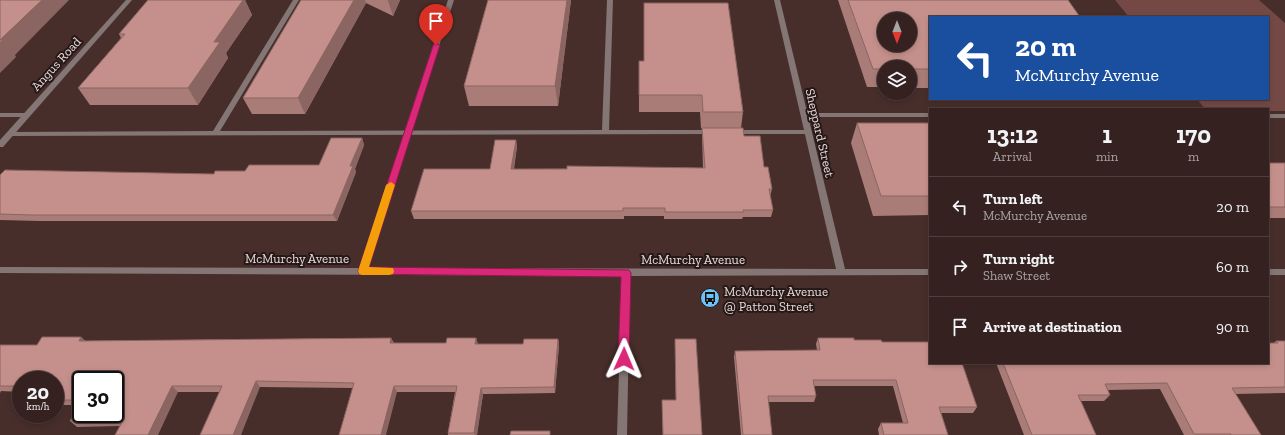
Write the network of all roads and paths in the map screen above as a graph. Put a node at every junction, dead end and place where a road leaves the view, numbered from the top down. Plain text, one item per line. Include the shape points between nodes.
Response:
1 (129, 0) edge
2 (296, 0) edge
3 (451, 0) edge
4 (610, 0) edge
5 (777, 0) edge
6 (0, 115) edge
7 (26, 115) junction
8 (804, 115) junction
9 (929, 115) edge
10 (1269, 116) edge
11 (1285, 116) edge
12 (808, 132) junction
13 (606, 133) junction
14 (10, 134) junction
15 (215, 134) junction
16 (407, 134) junction
17 (0, 145) edge
18 (0, 270) edge
19 (362, 271) junction
20 (841, 272) junction
21 (929, 272) edge
22 (1269, 272) edge
23 (1285, 272) edge
24 (626, 273) junction
25 (622, 435) edge

1 - 7 street, Angus Road
2 - 15 street
3 - 16 street
4 - 13 street
5 - 8 street, Sheppard Street
6 - 7 street
7 - 14 street, Angus Road
8 - 9 street
8 - 12 street, Sheppard Street
10 - 11 street
12 - 13 street
12 - 20 street, Sheppard Street
13 - 16 street
14 - 15 street
14 - 17 street, Angus Road
15 - 16 street
16 - 19 street
18 - 19 street, McMurchy Avenue
19 - 24 street, McMurchy Avenue
20 - 21 street, McMurchy Avenue
20 - 24 street, McMurchy Avenue
22 - 23 street
24 - 25 street

